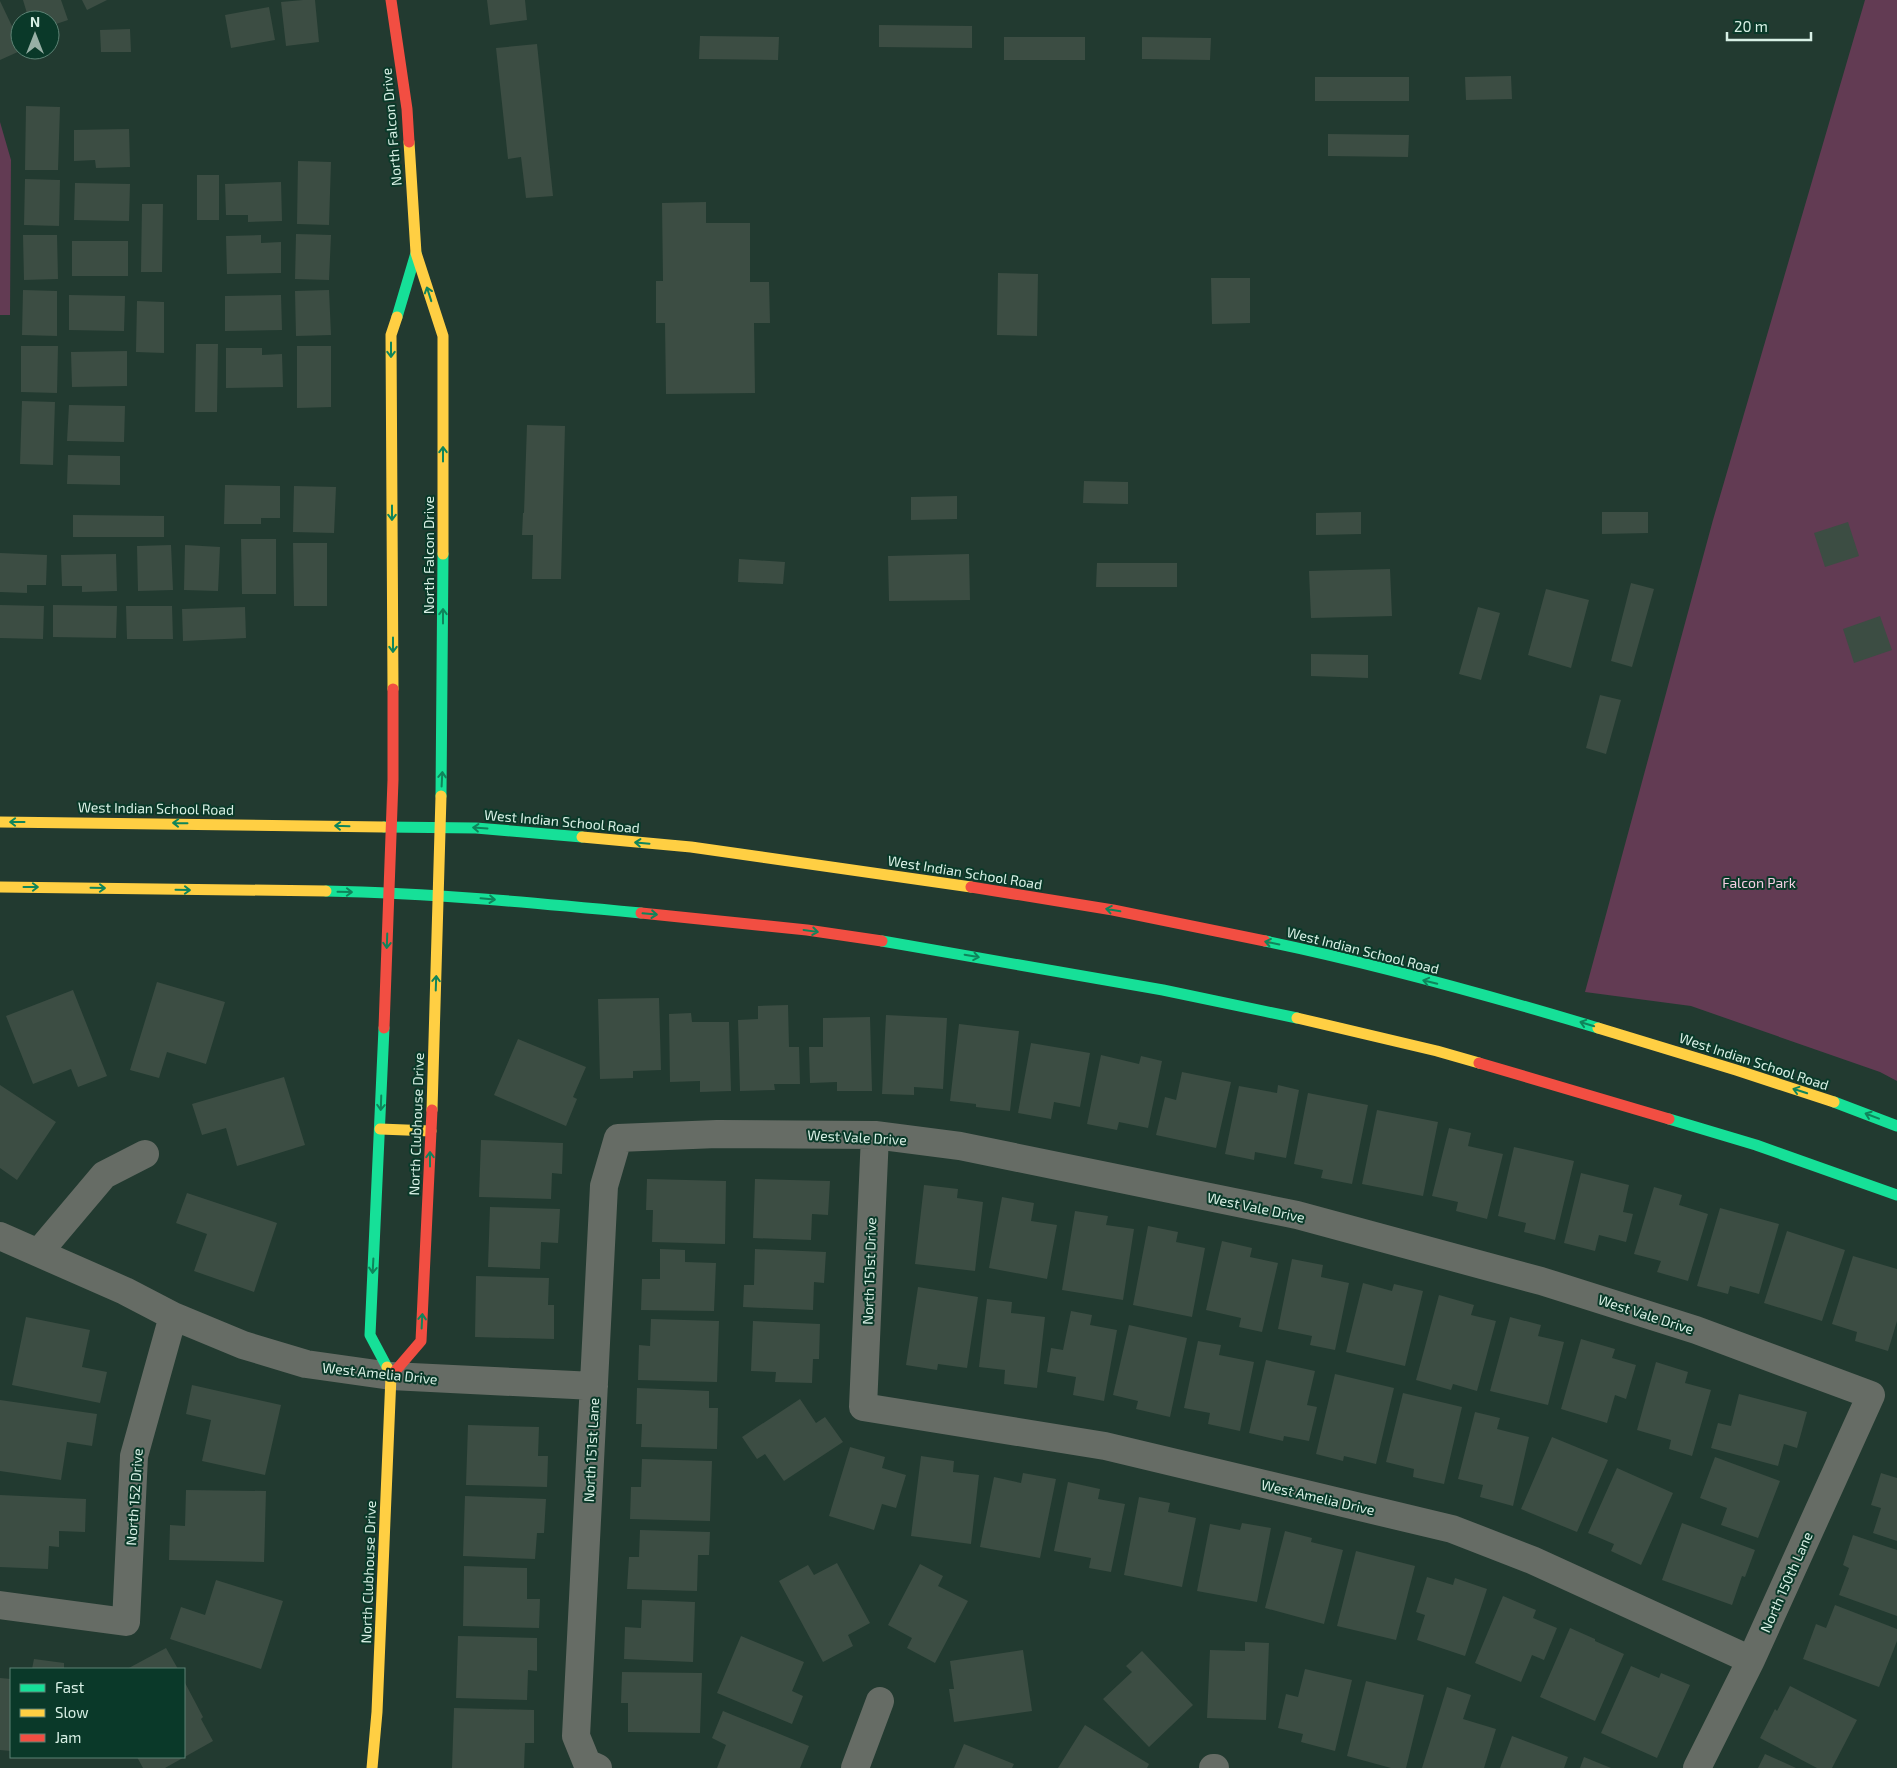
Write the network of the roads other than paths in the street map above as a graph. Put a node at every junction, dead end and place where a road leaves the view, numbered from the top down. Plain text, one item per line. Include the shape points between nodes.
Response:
1 (391, 0) edge
2 (416, 253) junction
3 (0, 822) edge
4 (391, 826) junction
5 (439, 827) junction
6 (390, 859) joint
7 (439, 862) joint
8 (0, 887) edge
9 (388, 892) junction
10 (439, 896) junction
11 (1897, 1126) edge
12 (380, 1129) junction
13 (431, 1131) junction
14 (875, 1136) junction
15 (618, 1138) joint
16 (145, 1154) dead end
17 (1897, 1194) edge
18 (0, 1236) edge
19 (39, 1252) junction
20 (173, 1316) junction
21 (391, 1376) junction
22 (594, 1386) junction
23 (1871, 1395) joint
24 (863, 1407) joint
25 (0, 1605) edge
26 (1751, 1660) junction
27 (880, 1702) dead end
28 (592, 1766) edge
29 (372, 1768) edge
30 (855, 1768) edge
31 (1697, 1768) edge

1 - 2 main road, North Falcon Drive via 407,110
2 -> 4 main road, North Falcon Drive via 392,336
5 -> 2 main road, North Falcon Drive via 444,336
4 -> 3 main road, West Indian School Road
4 - 5 main road, West Indian School Road
4 - 6 main road, North Falcon Drive
5 - 7 main road, North Falcon Drive
11 -> 5 main road, West Indian School Road via 1736,1070 1528,1007 1318,952 1113,910 909,878 691,847
6 - 9 main road, North Clubhouse Drive
7 - 10 main road, North Clubhouse Drive
8 -> 9 main road
9 - 10 main road
9 -> 12 main road, North Clubhouse Drive
13 -> 10 main road, North Clubhouse Drive
10 -> 17 main road via 807,930 978,957 1272,1012 1437,1051 1640,1110 1756,1145
12 - 13 main road
12 -> 21 main road, North Clubhouse Drive via 370,1335
21 -> 13 main road, North Clubhouse Drive via 421,1341
14 - 15 street, West Vale Drive via 717,1134
14 - 23 street, West Vale Drive via 960,1146 1297,1215 1596,1298 1696,1330
14 - 24 street, North 151st Drive
15 - 22 street, North 151st Lane via 604,1186
16 - 19 street via 104,1175
18 - 19 street, West Amelia Drive
19 - 20 street, West Amelia Drive
20 - 21 street, West Amelia Drive via 243,1345 306,1364
20 - 25 street, North 152 Drive via 134,1456 126,1622
21 - 22 street, West Amelia Drive
21 - 29 main road, North Clubhouse Drive
22 - 28 street, North 151st Lane via 576,1736
23 - 26 street, North 150th Lane
24 - 26 street, West Amelia Drive via 1105,1446 1452,1529 1532,1560
26 - 31 street, North 150th Lane
27 - 30 street

